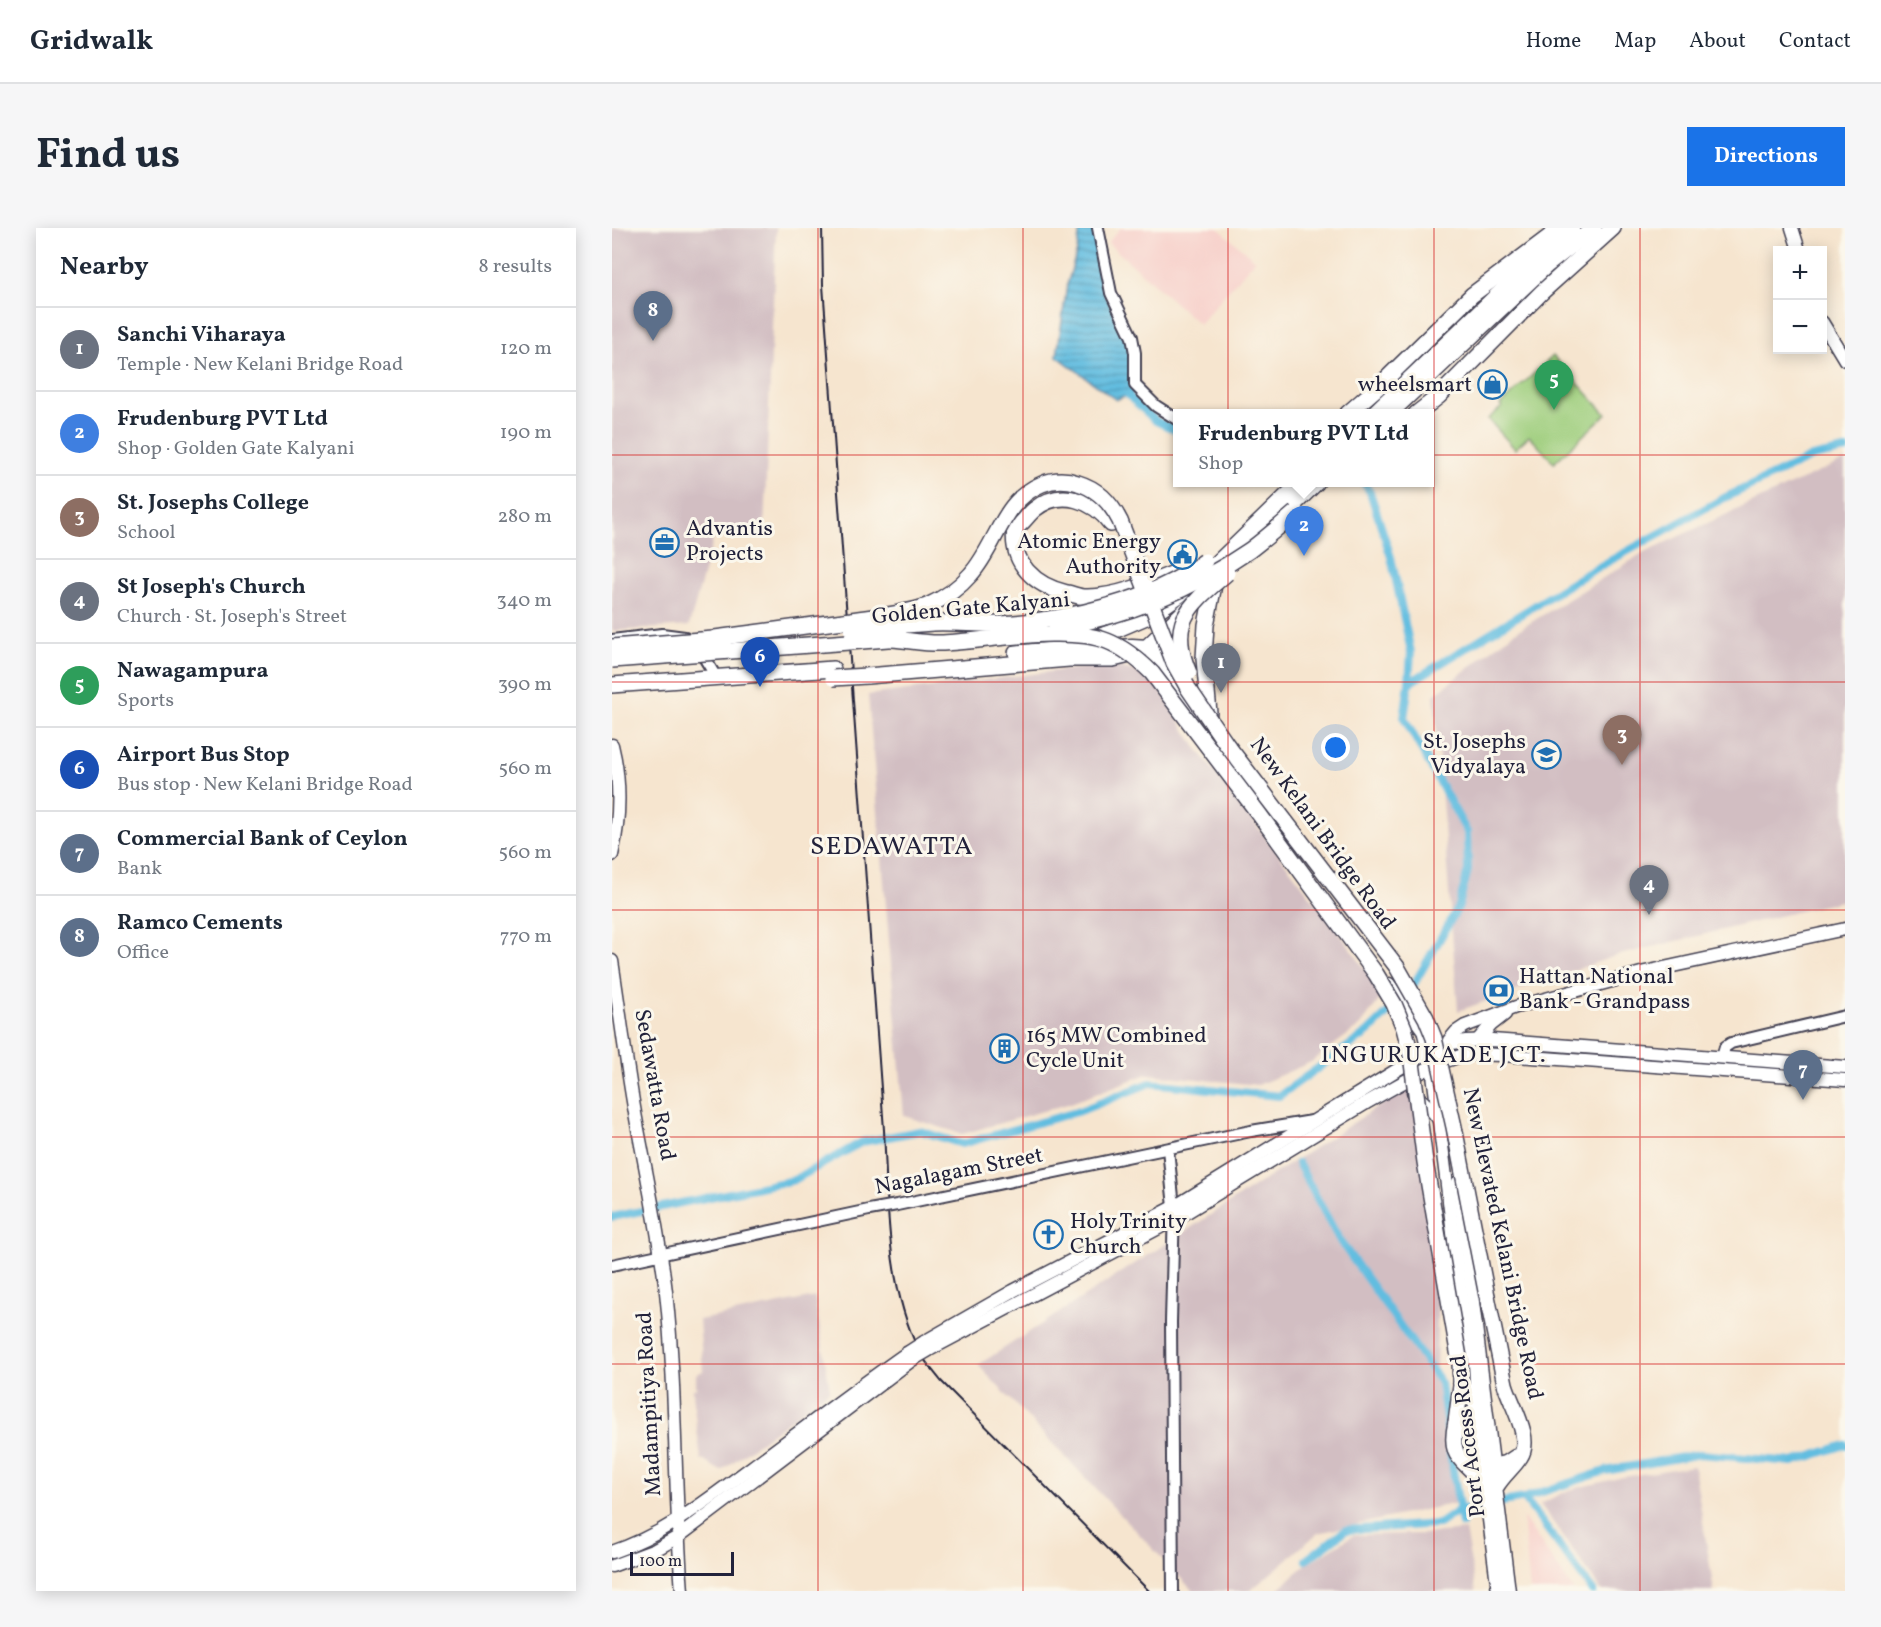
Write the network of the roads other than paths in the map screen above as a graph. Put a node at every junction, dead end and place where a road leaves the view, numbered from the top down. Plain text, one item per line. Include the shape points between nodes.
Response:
1 (1098, 228) edge
2 (1561, 228) edge
3 (1577, 228) edge
4 (1594, 228) edge
5 (1613, 228) edge
6 (1792, 228) edge
7 (1798, 246) edge
8 (1827, 330) edge
9 (1845, 360) edge
10 (1353, 409) edge
11 (1378, 409) edge
12 (1394, 409) edge
13 (1422, 409) edge
14 (1173, 417) edge
15 (1285, 487) edge
16 (1297, 487) edge
17 (1313, 487) edge
18 (1325, 487) edge
19 (1296, 512) junction
20 (1205, 561) junction
21 (1215, 580) junction
22 (1166, 606) junction
23 (716, 638) junction
24 (892, 639) junction
25 (612, 640) edge
26 (1148, 646) junction
27 (612, 647) edge
28 (1053, 650) junction
29 (1113, 658) junction
30 (612, 660) edge
31 (866, 671) junction
32 (833, 674) junction
33 (716, 677) junction
34 (1173, 681) junction
35 (679, 684) junction
36 (612, 685) edge
37 (612, 694) edge
38 (1209, 712) junction
39 (612, 745) edge
40 (1269, 800) junction
41 (1259, 814) junction
42 (612, 855) edge
43 (1845, 929) edge
44 (612, 961) edge
45 (1412, 1004) junction
46 (1516, 1007) junction
47 (1845, 1016) edge
48 (1478, 1040) junction
49 (1438, 1048) junction
50 (1437, 1064) junction
51 (1722, 1064) junction
52 (1845, 1067) edge
53 (1845, 1080) edge
54 (1395, 1086) junction
55 (1314, 1120) junction
56 (1441, 1122) junction
57 (1168, 1149) junction
58 (1174, 1207) junction
59 (654, 1210) joint
60 (1172, 1221) junction
61 (661, 1254) junction
62 (1085, 1260) junction
63 (612, 1264) edge
64 (910, 1357) junction
65 (1524, 1448) junction
66 (1482, 1467) junction
67 (1492, 1489) junction
68 (676, 1503) junction
69 (693, 1511) junction
70 (677, 1522) junction
71 (1496, 1531) junction
72 (678, 1537) junction
73 (655, 1550) junction
74 (612, 1551) edge
75 (612, 1566) edge
76 (680, 1573) junction
77 (681, 1591) edge
78 (1173, 1591) edge
79 (1498, 1591) edge
80 (1509, 1591) edge

1 - 14 street via 1111,293 1132,337 1136,385
2 - 10 highway via 1458,307
3 - 11 highway via 1511,282
4 - 12 highway via 1540,272
5 - 13 highway
6 - 7 main road
8 - 9 main road
15 - 20 highway, Golden Gate Kalyani
16 - 22 highway, New Kelani Bridge Road via 1198,581
17 - 21 highway
18 - 19 highway, Golden Gate Kalyani
19 - 24 highway, Golden Gate Kalyani, bridge via 1224,566 1131,610 1035,631
19 - 40 highway, bridge via 1191,605 1184,615 1180,635 1182,655 1191,678
20 - 23 highway, Golden Gate Kalyani, bridge via 1187,574 1130,598 1053,617 1002,624 936,623
20 - 41 highway, bridge via 1141,585 1131,588 1121,591 1084,598 1049,588 1029,574 1015,550 1015,528 1040,505 1059,498 1081,500 1106,517 1122,544 1131,567 1135,578 1138,586 1155,634 1162,660
21 - 26 highway
21 - 38 highway via 1204,658
22 - 26 main road via 1153,625
22 - 28 highway, New Kelani Bridge Road via 1086,643
23 - 27 highway, Golden Gate Kalyani, bridge
23 - 40 highway, bridge via 887,615 928,605 971,575 1004,518 1023,495 1050,481 1080,483 1099,494 1116,514 1178,671
24 - 30 highway, Golden Gate Kalyani, bridge
24 - 41 highway, bridge via 939,643 1057,634 1108,641 1135,657 1152,674
25 - 33 street via 681,635 696,646
26 - 28 main road
26 - 29 highway, New Kelani Bridge Road
26 - 34 main road, New Kelani Bridge Road
26 - 38 main road, New Kelani Bridge Road via 1169,663
28 - 31 highway, New Kelani Bridge Road
29 - 31 highway, New Kelani Bridge Road
29 - 34 main road, New Kelani Bridge Road via 1140,662
31 - 32 highway, New Kelani Bridge Road, bridge
32 - 33 highway, New Kelani Bridge Road
32 - 35 highway, New Kelani Bridge Road
33 - 35 highway, New Kelani Bridge Road
34 - 45 main road, New Kelani Bridge Road via 1394,991
35 - 36 highway
35 - 37 highway
38 - 45 main road, New Kelani Bridge Road, bridge via 1235,754 1402,981
39 - 42 main road via 618,782
40 - 65 highway, New Elevated Kelani Bridge Road, bridge via 1397,967 1429,1024 1458,1143 1505,1384 1525,1435
41 - 66 highway, bridge via 1376,974 1404,1028 1460,1363 1453,1448 1462,1462
43 - 46 main road via 1645,972
44 - 59 main road, Sedawatta Road
45 - 49 main road, New Kelani Bridge Road via 1423,1030
46 - 48 main road
46 - 49 main road via 1465,1026
47 - 51 street via 1731,1043 1725,1047
48 - 49 main road
48 - 51 main road
49 - 50 main road, New Kelani Bridge Road
49 - 55 main road
50 - 51 main road via 1481,1053
50 - 54 main road
50 - 56 main road, Port Access Road
50 - 66 main road, Port Access Road
51 - 52 main road
51 - 53 main road
54 - 56 main road via 1414,1092
54 - 60 main road
55 - 57 street, Nagalagam Street
55 - 58 main road
56 - 66 main road, Port Access Road
57 - 58 street
57 - 61 street, Nagalagam Street, bridge
58 - 60 street
58 - 62 main road
59 - 61 main road, Madampitiya Road
60 - 62 main road
60 - 78 street
61 - 63 street, Nagalagam Street
61 - 68 main road, Madampitiya Road via 670,1351
62 - 64 main road, bridge
64 - 69 main road via 862,1384
64 - 72 main road
65 - 66 highway via 1507,1463
65 - 67 highway
66 - 67 main road, Port Access Road
66 - 67 highway via 1482,1481
67 - 71 main road, Port Access Road
68 - 69 main road via 681,1509
68 - 70 main road, Madampitiya Road
69 - 70 main road
70 - 72 main road, Madampitiya Road
70 - 74 main road via 647,1539
71 - 79 main road, Port Access Road
71 - 80 main road, Port Access Road
72 - 73 main road
72 - 76 main road, Madampitiya Road
73 - 75 main road
73 - 76 main road via 670,1555
76 - 77 main road, Madampitiya Road

